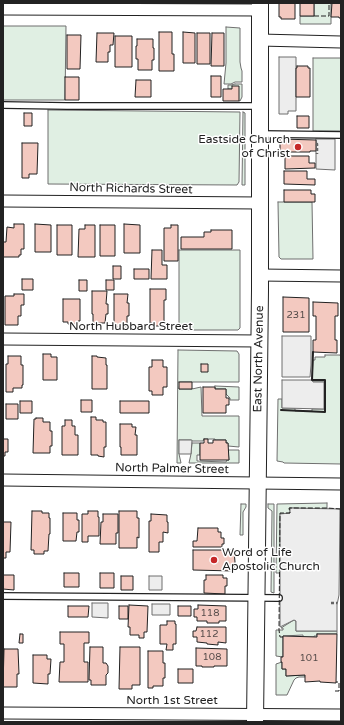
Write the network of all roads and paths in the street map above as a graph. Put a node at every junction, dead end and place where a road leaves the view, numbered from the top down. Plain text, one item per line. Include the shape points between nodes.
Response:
1 (260, 7) edge
2 (3, 9) edge
3 (260, 40) junction
4 (341, 42) edge
5 (3, 105) edge
6 (260, 106) junction
7 (260, 134) junction
8 (341, 136) edge
9 (316, 144) dead end
10 (317, 154) dead end
11 (3, 200) edge
12 (259, 203) junction
13 (260, 275) junction
14 (341, 276) edge
15 (3, 339) edge
16 (259, 341) junction
17 (3, 480) edge
18 (258, 483) junction
19 (341, 484) edge
20 (3, 596) edge
21 (256, 598) junction
22 (279, 598) dead end
23 (331, 603) dead end
24 (338, 603) dead end
25 (3, 713) edge
26 (341, 715) edge
27 (255, 718) edge

1 - 2 street
1 - 3 main road, East North Avenue
3 - 4 street
3 - 6 main road, East North Avenue
5 - 6 lane
6 - 7 main road, East North Avenue
7 - 8 lane
7 - 12 main road, East North Avenue
9 - 10 path
11 - 12 street, North Richards Street
12 - 13 main road, East North Avenue
13 - 14 street
13 - 16 main road, East North Avenue
15 - 16 street, North Hubbard Street
16 - 18 main road, East North Avenue
17 - 18 street, North Palmer Street
18 - 19 street, North Palmer Street
18 - 21 main road, East North Avenue
20 - 21 lane
21 - 22 lane
21 - 27 main road, East North Avenue
23 - 24 path
25 - 27 street, North 1st Street
26 - 27 street, North 1st Street

